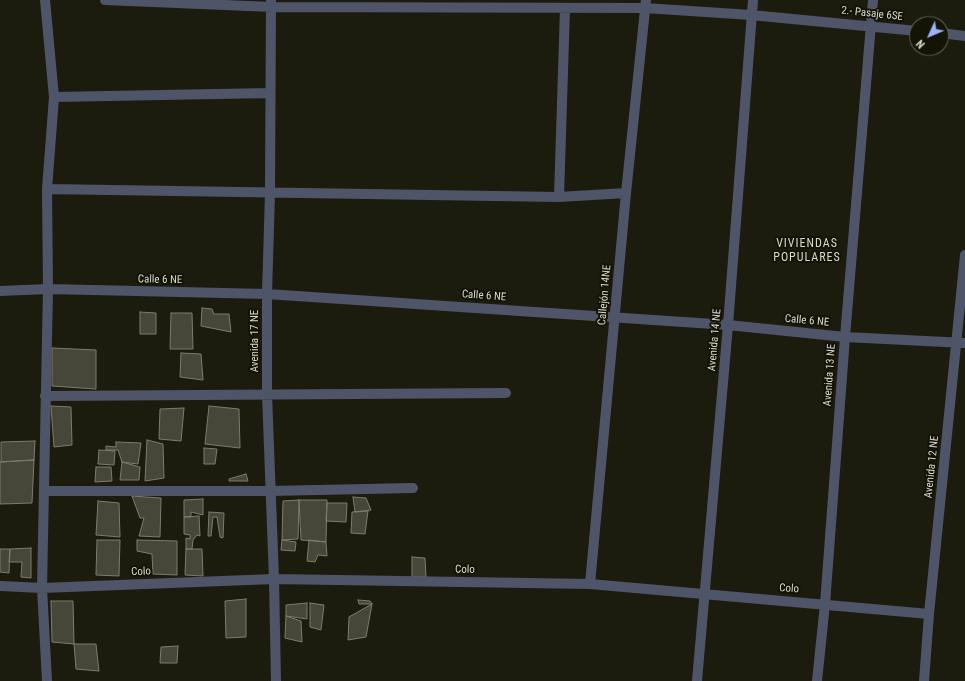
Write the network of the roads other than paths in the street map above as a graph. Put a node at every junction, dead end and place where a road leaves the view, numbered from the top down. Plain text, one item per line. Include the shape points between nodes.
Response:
1 (46, 0) edge
2 (105, 0) edge
3 (753, 0) edge
4 (873, 0) edge
5 (272, 4) edge
6 (646, 4) edge
7 (565, 8) junction
8 (751, 15) junction
9 (870, 26) junction
10 (909, 30) edge
11 (949, 34) edge
12 (965, 36) edge
13 (270, 93) junction
14 (54, 97) junction
15 (47, 189) junction
16 (270, 193) junction
17 (626, 194) junction
18 (559, 197) junction
19 (965, 255) edge
20 (48, 289) junction
21 (0, 291) edge
22 (267, 294) junction
23 (616, 317) junction
24 (728, 325) junction
25 (845, 336) junction
26 (961, 342) edge
27 (506, 393) dead end
28 (267, 394) junction
29 (46, 396) junction
30 (413, 488) dead end
31 (44, 491) junction
32 (270, 491) junction
33 (274, 579) junction
34 (590, 584) junction
35 (0, 586) edge
36 (42, 588) junction
37 (705, 595) junction
38 (825, 604) junction
39 (929, 614) junction
40 (47, 681) edge
41 (276, 681) edge
42 (697, 681) edge
43 (817, 681) edge
44 (924, 681) edge

1 - 14 street
2 - 5 street, 2.- Pasaje 6SE
3 - 8 street, Avenida 14 NE
4 - 9 street, Avenida 13 NE
5 - 7 street, 2.- Pasaje 6SE
5 - 13 street, Avenida 17 NE
6 - 7 street, 2.- Pasaje 6SE
6 - 8 street, 2.- Pasaje 6SE
6 - 17 street, Callejón 14NE
7 - 18 street
8 - 9 street, 2.- Pasaje 6SE
8 - 24 street, Avenida 14 NE
9 - 10 street, 2.- Pasaje 6SE
9 - 25 street, Avenida 13 NE
11 - 12 street
13 - 14 street
13 - 16 street, Avenida 17 NE
14 - 15 street
15 - 16 street
15 - 20 street
16 - 18 street
16 - 22 street, Avenida 17 NE
17 - 18 street
17 - 23 street, Callejón 14NE
19 - 26 street, Avenida 12 NE
20 - 21 street, Calle 6 NE
20 - 22 street, Calle 6 NE
20 - 29 street
22 - 23 street, Calle 6 NE
22 - 28 street, Avenida 17 NE
23 - 24 street, Calle 6 NE
23 - 34 street, Callejón 14NE
24 - 25 street, Calle 6 NE
24 - 37 street, Avenida 14 NE
25 - 26 street, Calle 6 NE
25 - 38 street, Avenida 13 NE
26 - 39 street, Avenida 12 NE
27 - 28 street
28 - 29 street
28 - 32 street, Avenida 17 NE
29 - 31 street
30 - 32 street
31 - 32 street
31 - 36 street
32 - 33 street, Avenida 17 NE
33 - 34 street, Colo
33 - 36 street, Colo
33 - 41 street, Avenida 17 NE
34 - 37 street, Colo
35 - 36 street, Colo
36 - 40 street
37 - 38 street, Colo
37 - 42 street, Avenida 14 NE
38 - 39 street, Colo
38 - 43 street, Avenida 13 NE
39 - 44 street, Avenida 12 NE

